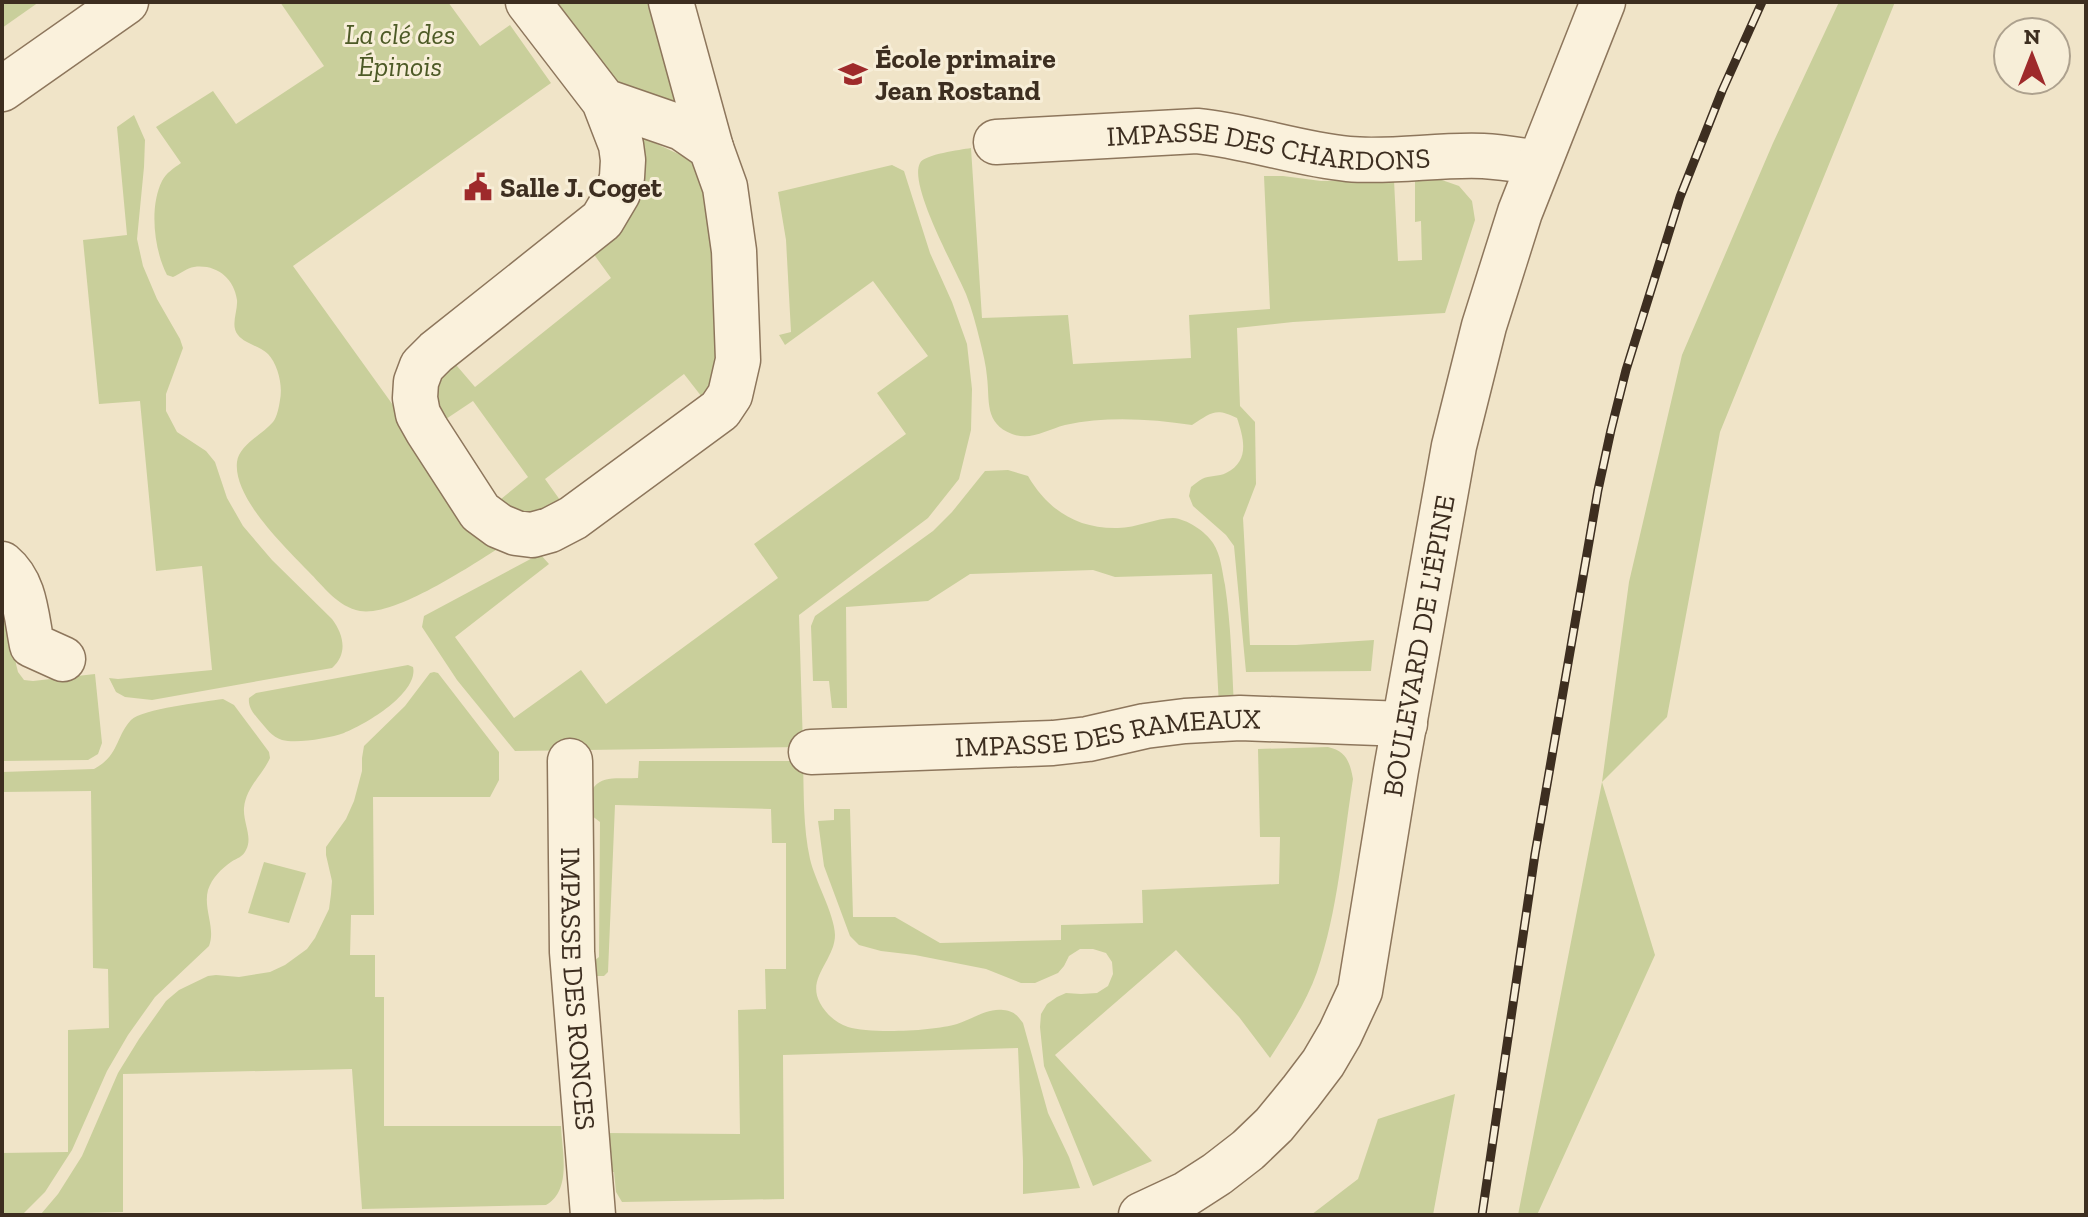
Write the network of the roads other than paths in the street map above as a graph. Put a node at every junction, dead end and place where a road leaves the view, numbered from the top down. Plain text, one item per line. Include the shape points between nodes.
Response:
1 (126, 2) edge
2 (528, 2) edge
3 (671, 2) edge
4 (1603, 2) edge
5 (2, 89) edge
6 (604, 101) junction
7 (996, 142) dead end
8 (711, 148) junction
9 (1538, 163) junction
10 (2, 564) edge
11 (63, 659) dead end
12 (1405, 724) junction
13 (811, 752) dead end
14 (570, 761) dead end
15 (593, 1215) edge
16 (1141, 1215) edge

1 - 5 street
2 - 6 street
3 - 8 street
4 - 9 street, BOULEVARD DE L'ÉPINE
6 - 8 street via 682,128
6 - 8 street via 623,160 611,208 436,352 416,382 418,414 427,430 480,512 499,526 532,535 573,518 720,410 730,395 738,360 734,251 725,187
7 - 9 street, IMPASSE DES CHARDONS via 1197,131 1346,159 1482,156
9 - 12 street, BOULEVARD DE L'ÉPINE via 1484,326 1454,446
10 - 11 street via 22,591 32,645
12 - 13 street, IMPASSE DES RAMEAUX via 1240,718 1145,726 1053,743
12 - 16 street, BOULEVARD DE L'ÉPINE via 1360,991 1340,1034 1301,1092 1248,1150 1186,1194
14 - 15 street, IMPASSE DES RONCES via 572,952

